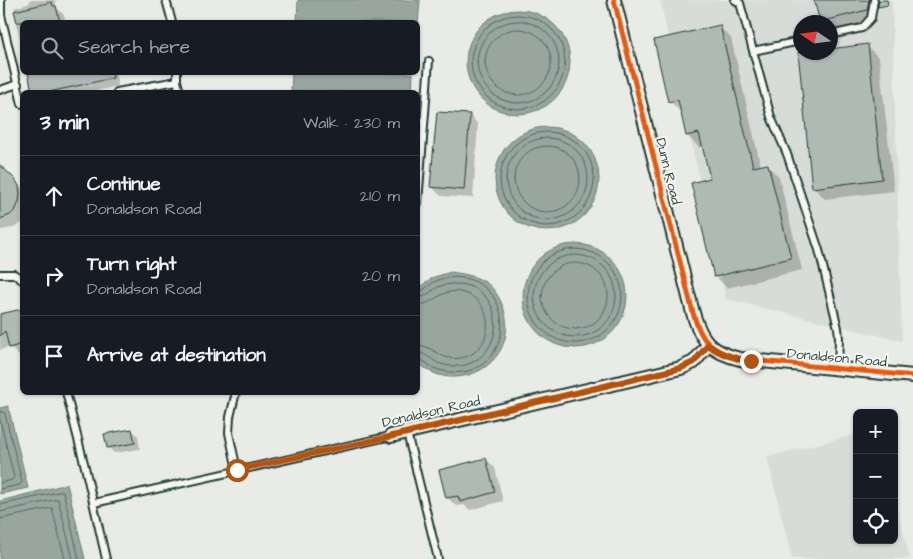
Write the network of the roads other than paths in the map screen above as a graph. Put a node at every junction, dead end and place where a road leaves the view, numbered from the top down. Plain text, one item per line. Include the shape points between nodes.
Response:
1 (1, 0) edge
2 (166, 0) edge
3 (614, 0) edge
4 (735, 0) edge
5 (874, 0) edge
6 (171, 20) edge
7 (838, 33) edge
8 (793, 42) edge
9 (753, 50) junction
10 (429, 61) dead end
11 (177, 75) edge
12 (177, 81) junction
13 (18, 84) junction
14 (0, 85) edge
15 (0, 90) edge
16 (128, 90) edge
17 (179, 90) edge
18 (20, 94) edge
19 (420, 177) edge
20 (0, 274) edge
21 (20, 278) edge
22 (708, 345) junction
23 (838, 368) junction
24 (913, 376) edge
25 (67, 395) edge
26 (235, 395) edge
27 (407, 433) junction
28 (390, 436) joint
29 (237, 470) junction
30 (94, 503) junction
31 (106, 559) edge
32 (438, 559) edge

1 - 13 lane via 1,15
2 - 6 lane
3 - 22 street, Dunn Road via 696,324
4 - 9 lane via 740,3
5 - 7 lane via 871,18 862,28
8 - 9 lane
9 - 23 lane via 771,117 819,250 838,328
10 - 19 lane
11 - 12 lane
12 - 16 lane
12 - 17 lane
13 - 14 lane
13 - 15 lane
13 - 18 lane
20 - 21 lane via 14,274
22 - 23 street, Donaldson Road via 740,360
22 - 27 street, Donaldson Road via 694,362 681,368
23 - 24 street, Donaldson Road
25 - 30 lane
26 - 29 lane via 228,433
27 - 28 street, Donaldson Road
27 - 32 lane
28 - 29 lane, Donaldson Road
29 - 30 lane, Donaldson Road
30 - 31 lane

